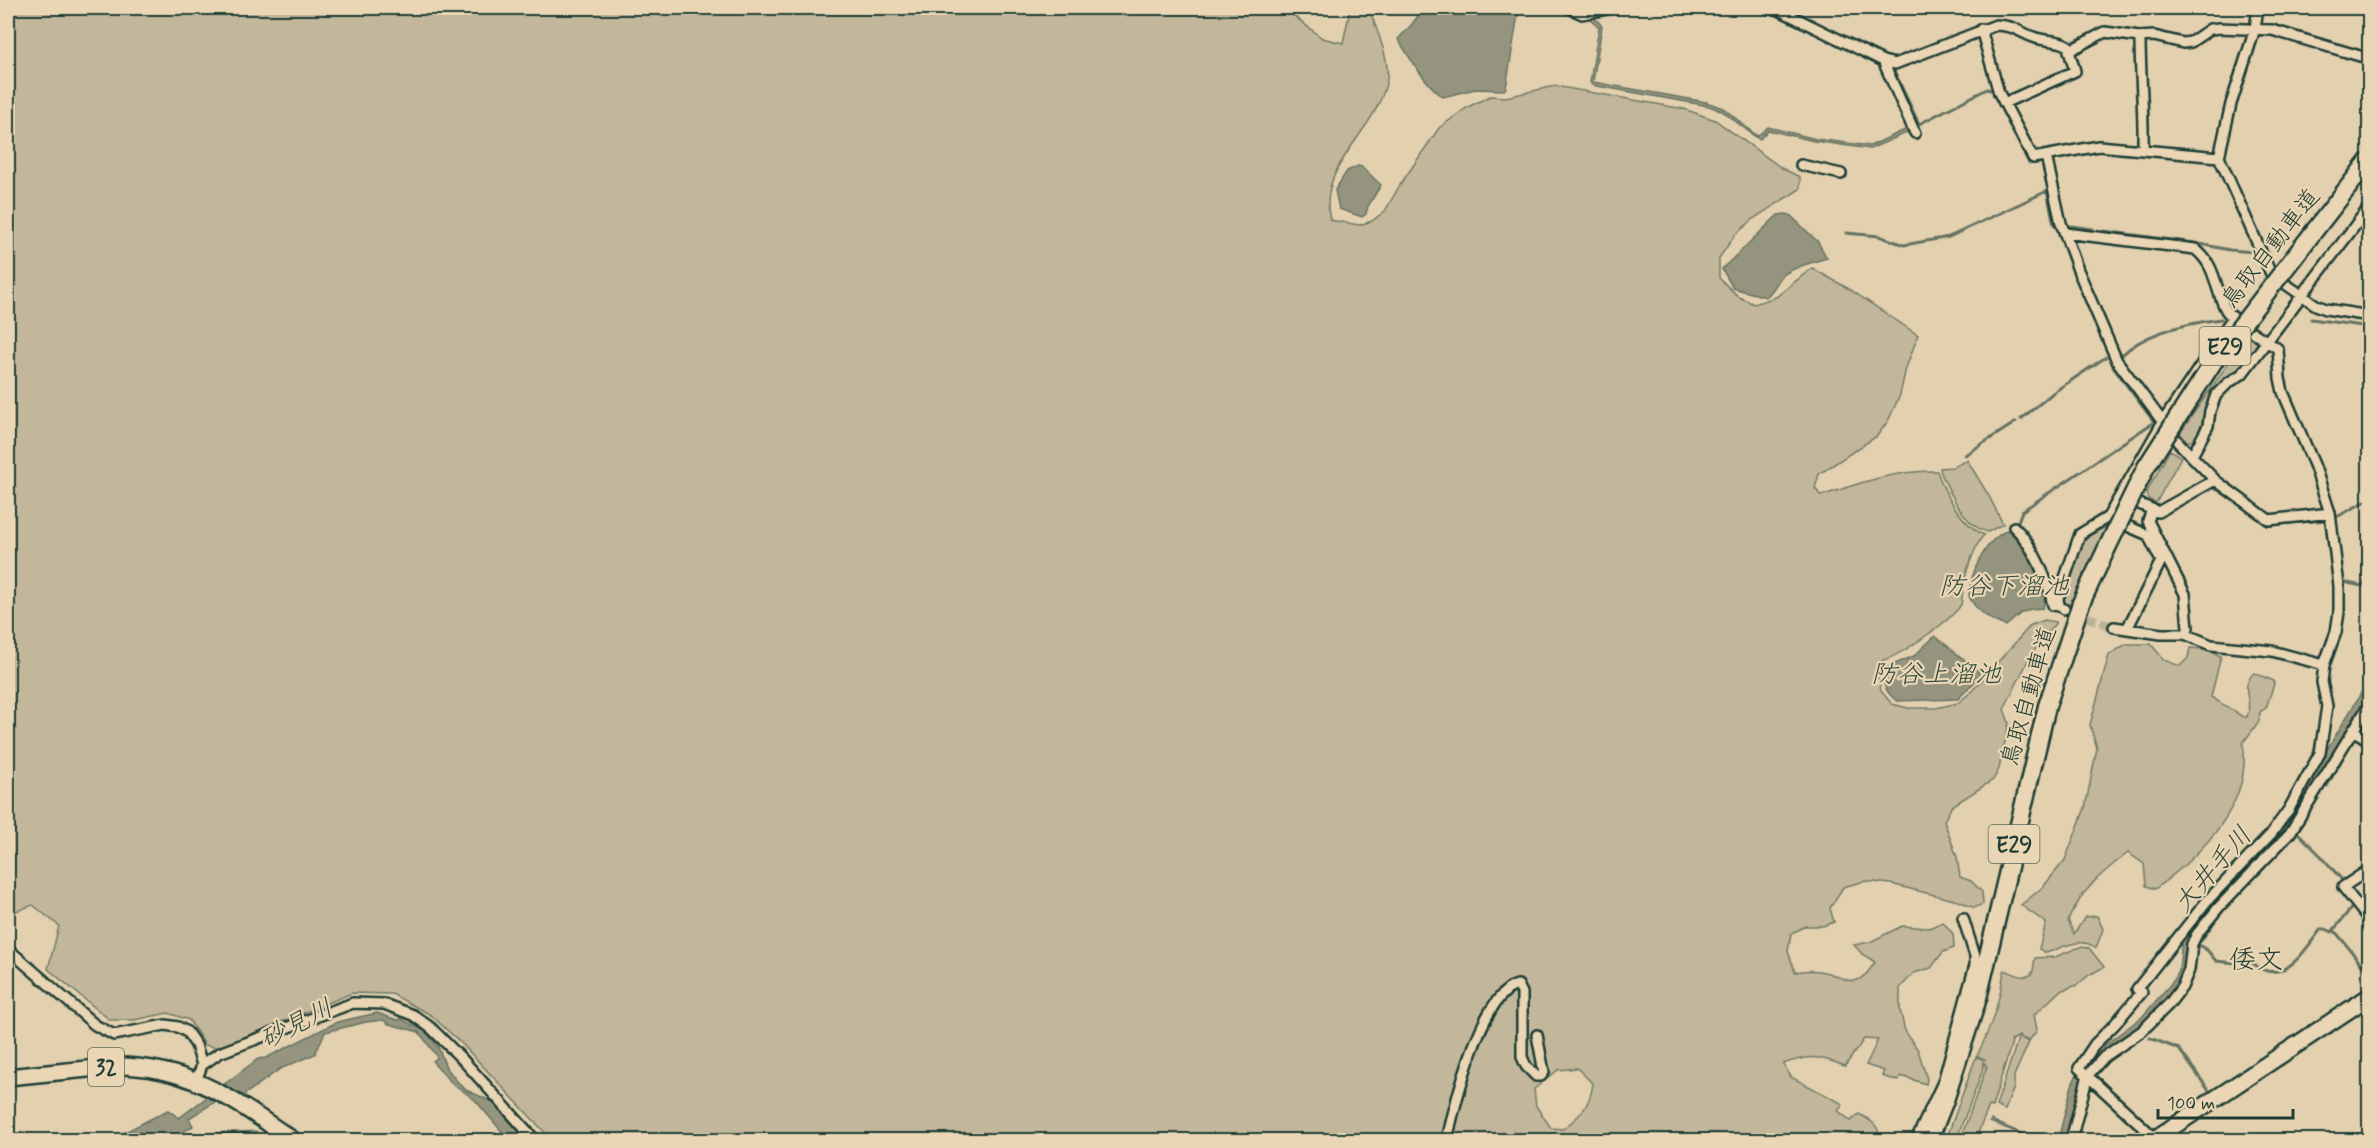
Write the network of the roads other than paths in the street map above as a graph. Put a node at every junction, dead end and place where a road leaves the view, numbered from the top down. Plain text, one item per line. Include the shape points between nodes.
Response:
1 (1569, 8) edge
2 (1613, 8) edge
3 (1775, 8) edge
4 (2258, 8) edge
5 (1981, 29) junction
6 (2255, 29) junction
7 (2140, 37) junction
8 (2072, 49) junction
9 (2370, 59) edge
10 (1883, 61) junction
11 (2004, 103) junction
12 (1915, 133) dead end
13 (2143, 150) junction
14 (2046, 156) junction
15 (2219, 157) junction
16 (2370, 159) edge
17 (1801, 165) dead end
18 (2370, 167) edge
19 (1841, 174) dead end
20 (2370, 206) edge
21 (2065, 233) junction
22 (2300, 295) junction
23 (2370, 316) edge
24 (2233, 317) junction
25 (2267, 341) junction
26 (2163, 423) junction
27 (2192, 456) junction
28 (2215, 480) junction
29 (2120, 495) junction
30 (2152, 509) junction
31 (2330, 513) junction
32 (2108, 517) junction
33 (2014, 527) dead end
34 (2108, 551) junction
35 (2114, 627) tunnel mouth
36 (2188, 628) dead end
37 (2127, 629) junction
38 (2324, 665) junction
39 (2370, 703) edge
40 (2353, 730) junction
41 (2370, 741) edge
42 (2370, 869) edge
43 (1963, 918) dead end
44 (2370, 921) edge
45 (8, 949) edge
46 (2369, 997) edge
47 (1537, 1035) dead end
48 (202, 1065) junction
49 (2088, 1075) junction
50 (8, 1077) edge
51 (199, 1082) junction
52 (2160, 1139) edge
53 (293, 1140) edge
54 (535, 1140) edge
55 (1447, 1140) edge
56 (1916, 1140) edge
57 (1929, 1140) edge
58 (1936, 1140) edge
59 (2071, 1140) edge

1 - 2 street via 1582,14
3 - 10 street
4 - 6 street
5 - 8 street via 2009,26 2033,38 2065,42
5 - 10 street via 1895,64
5 - 11 street
6 - 7 street via 2219,27 2182,43
6 - 9 street via 2272,30
6 - 15 street
7 - 8 street via 2105,32
7 - 13 street
8 - 11 street via 2069,51 2074,71
10 - 12 street
11 - 14 street via 2032,158
13 - 14 street via 2099,146
13 - 15 street
14 - 21 street
15 - 22 street via 2271,274
16 - 34 highway, 鳥取自動車道 / E29, bridge via 2210,368 2146,468
17 - 19 street
18 - 34 highway, 鳥取自動車道 / E29 via 2220,361 2151,470
20 - 22 street
21 - 24 street via 2195,249 2209,264
21 - 26 street via 2117,361
22 - 23 street via 2326,309
22 - 25 street
24 - 25 street
24 - 26 street
25 - 27 street via 2242,374 2216,395 2208,426
25 - 31 street via 2278,349 2283,392
26 - 27 street
26 - 29 street
27 - 28 street
28 - 30 street via 2158,512
28 - 31 street via 2269,520
29 - 30 street
29 - 32 street
30 - 36 street via 2148,521 2186,594
31 - 38 street via 2339,612
32 - 33 street via 2080,534 2058,598 2061,608 2053,604 2049,584
32 - 37 street via 2148,536 2161,561
34 - 57 highway, 鳥取自動車道 / E29 via 2081,603 2047,706 1978,998
34 - 58 highway, 鳥取自動車道 / E29 via 2071,652 2036,777 1984,1001
35 - 37 street
37 - 38 street via 2185,634 2211,645 2272,651
38 - 49 street via 2322,682 2327,706 2320,753 2289,809 2271,834 2206,902 2137,989 2142,992 2095,1044 2079,1068
39 - 40 street
40 - 41 street
40 - 49 street via 2290,833 2197,934 2182,987 2169,1005 2142,1031 2104,1057
42 - 44 street via 2343,887
43 - 56 street via 1975,965 1943,1082
45 - 48 street via 95,1025 114,1035 165,1025 187,1032
46 - 52 main road
47 - 55 street via 1544,1072 1541,1076 1526,1066 1522,1057 1522,993 1518,984 1504,991 1471,1052
48 - 51 street
48 - 54 street via 219,1053 336,1008 353,1003 384,1004 414,1015 431,1028
49 - 52 street
49 - 59 street
50 - 51 main road, 32 via 132,1066
51 - 53 main road, 32

